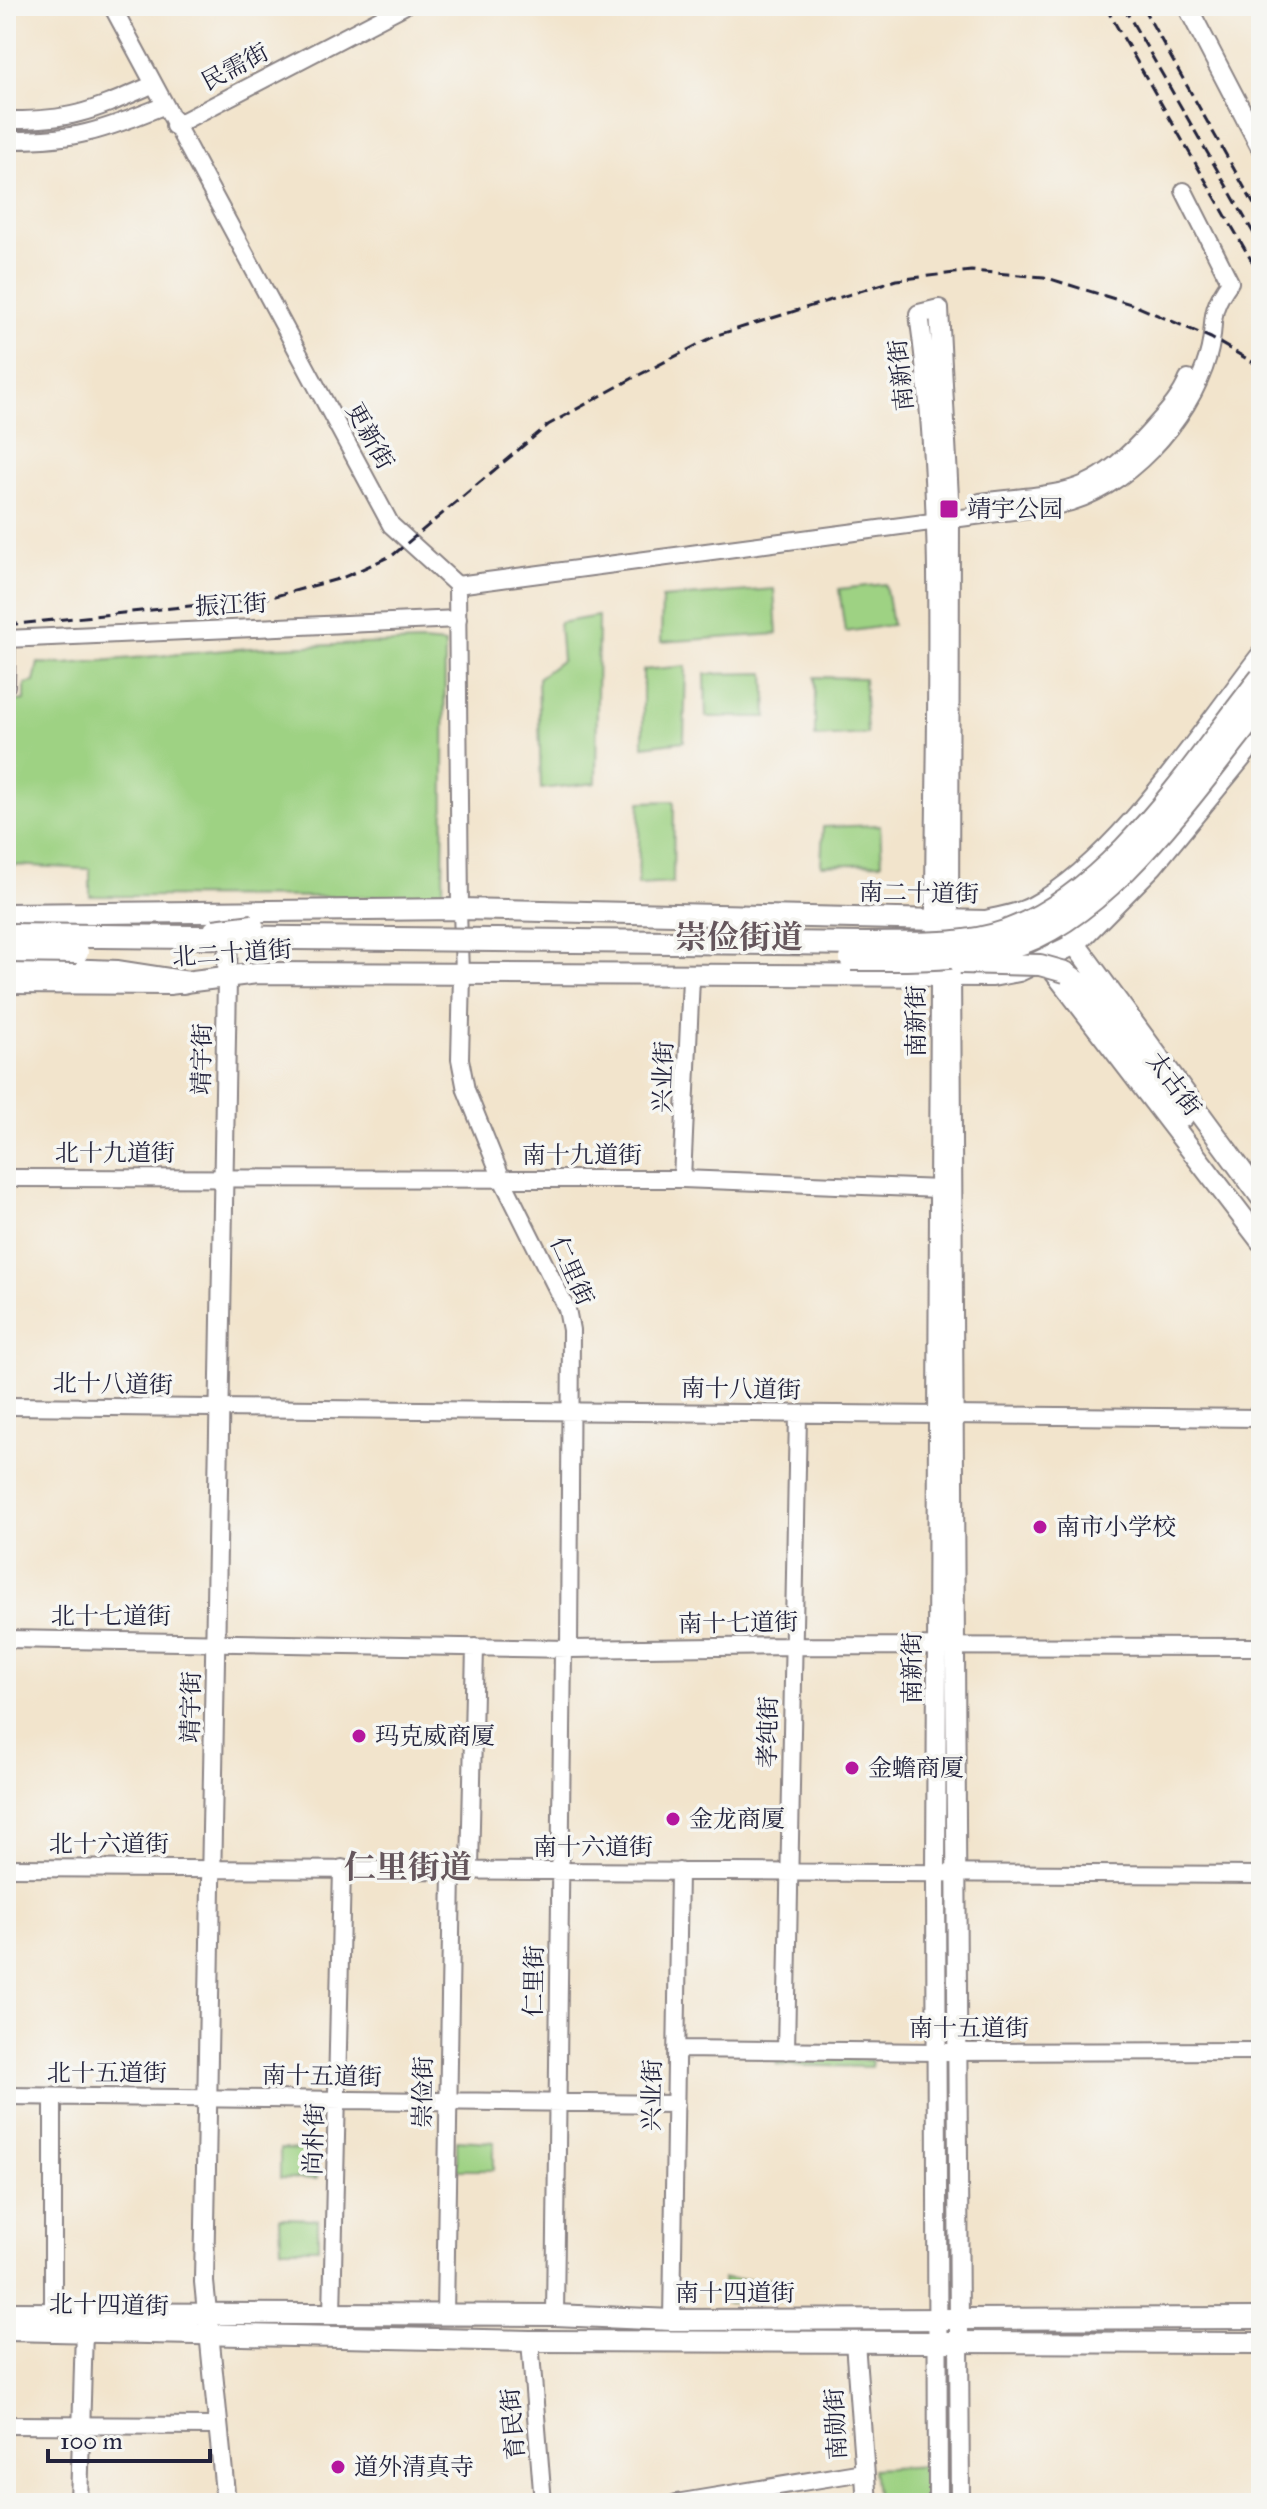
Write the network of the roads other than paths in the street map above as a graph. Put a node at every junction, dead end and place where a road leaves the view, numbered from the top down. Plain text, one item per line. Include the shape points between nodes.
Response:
1 (112, 6) edge
2 (404, 6) edge
3 (1187, 6) edge
4 (1199, 6) edge
5 (152, 85) junction
6 (163, 106) junction
7 (6, 120) edge
8 (1261, 124) edge
9 (174, 126) junction
10 (6, 140) edge
11 (1261, 148) edge
12 (1184, 191) dead end
13 (942, 513) junction
14 (453, 582) junction
15 (458, 619) junction
16 (6, 639) edge
17 (1261, 656) edge
18 (1261, 678) edge
19 (6, 686) edge
20 (1261, 707) edge
21 (1261, 733) edge
22 (1063, 889) junction
23 (1031, 909) junction
24 (228, 911) junction
25 (6, 914) edge
26 (460, 915) junction
27 (941, 921) junction
28 (6, 935) edge
29 (151, 939) junction
30 (1075, 944) junction
31 (1045, 959) junction
32 (888, 960) junction
33 (8, 968) edge
34 (227, 974) junction
35 (462, 975) junction
36 (946, 977) junction
37 (691, 978) junction
38 (183, 982) joint
39 (224, 1176) junction
40 (6, 1178) edge
41 (502, 1179) junction
42 (682, 1179) junction
43 (940, 1189) junction
44 (1261, 1197) edge
45 (1261, 1220) edge
46 (1261, 1241) edge
47 (6, 1406) edge
48 (219, 1409) junction
49 (571, 1410) junction
50 (798, 1414) junction
51 (936, 1415) junction
52 (956, 1415) junction
53 (1261, 1418) edge
54 (6, 1639) edge
55 (215, 1641) junction
56 (794, 1646) junction
57 (475, 1647) junction
58 (1261, 1647) edge
59 (566, 1649) junction
60 (936, 1649) junction
61 (956, 1649) junction
62 (6, 1868) edge
63 (212, 1868) junction
64 (342, 1868) junction
65 (470, 1869) junction
66 (452, 1870) junction
67 (561, 1871) junction
68 (679, 1871) junction
69 (790, 1873) junction
70 (1261, 1875) edge
71 (945, 1876) junction
72 (676, 2049) junction
73 (786, 2051) junction
74 (1261, 2051) edge
75 (947, 2052) junction
76 (6, 2096) edge
77 (53, 2097) junction
78 (208, 2098) junction
79 (339, 2101) junction
80 (447, 2102) junction
81 (555, 2104) junction
82 (676, 2104) junction
83 (6, 2313) edge
84 (53, 2313) junction
85 (332, 2315) junction
86 (445, 2315) junction
87 (555, 2315) junction
88 (949, 2318) junction
89 (1261, 2318) edge
90 (672, 2320) junction
91 (210, 2323) junction
92 (6, 2330) edge
93 (84, 2330) junction
94 (530, 2341) junction
95 (855, 2342) junction
96 (949, 2342) junction
97 (1261, 2343) edge
98 (6, 2425) edge
99 (219, 2426) junction
100 (82, 2427) junction
101 (863, 2472) junction
102 (79, 2503) edge
103 (226, 2503) edge
104 (543, 2503) edge
105 (676, 2503) edge
106 (867, 2503) edge
107 (938, 2503) edge
108 (960, 2503) edge

1 - 5 street, 更新街
2 - 9 street, 民需街
3 - 11 main road
4 - 8 main road
5 - 6 street, 更新街
5 - 7 street via 81,115
6 - 9 street, 更新街
6 - 10 street via 90,135 59,141
9 - 14 street, 更新街 via 391,525
12 - 13 street via 1230,282 1214,304 1209,353 1187,404 1116,483 1081,500
13 - 13 main road, 南新街 via 939,309 919,314
13 - 14 street
13 - 27 main road, 南新街
14 - 15 street
15 - 16 street, 振江街
15 - 26 street
16 - 19 street
17 - 22 main road, 南二十道街 via 1123,832
18 - 29 highway, bridge via 1102,871 1052,910 1003,933 959,942 866,944
20 - 32 highway, bridge via 1137,857 1081,912 1010,947
21 - 30 main road via 1153,865
22 - 23 main road, 南二十道街
22 - 30 main road
23 - 27 main road, 南二十道街 via 986,921
23 - 31 main road
24 - 25 main road, 北二十道街
24 - 26 main road, 北二十道街
24 - 34 main road, 靖宇街
26 - 27 main road, 南二十道街
26 - 29 main road, bridge via 253,925
26 - 35 street
27 - 36 main road, 南新街
28 - 29 highway, bridge
30 - 31 main road
30 - 44 main road, 太古街
31 - 36 main road via 992,976
31 - 46 main road, 太古街
32 - 33 highway, bridge
32 - 45 main road, 太古街, bridge via 1040,965 1065,972 1086,987
33 - 38 highway via 118,972
34 - 35 main road, 北二十道街
34 - 38 main road, 北二十道街
34 - 39 main road, 靖宇街
35 - 37 main road
35 - 41 street, 仁里街 via 460,1059 466,1090
36 - 37 main road
36 - 43 main road, 南新街
36 - 52 main road, 南新街
37 - 42 street, 兴业街
39 - 40 street, 北十九道街
39 - 41 street, 南十九道街
39 - 48 main road, 靖宇街
41 - 42 street, 南十九道街
41 - 49 street, 仁里街 via 567,1309
42 - 43 street, 南十九道街
43 - 51 main road, 南新街
47 - 48 street, 北十八道街
48 - 49 street, 南十八道街
48 - 55 main road, 靖宇街
49 - 50 street, 南十八道街
49 - 59 street, 仁里街
50 - 51 street, 南十八道街
50 - 56 street, 孝纯街
51 - 52 street, 南十八道街
51 - 60 main road, 南新街
52 - 53 street, 南十八道街
52 - 61 main road, 南新街
54 - 55 street, 北十七道街
55 - 57 street, 南十七道街
55 - 63 main road, 靖宇街
56 - 59 street, 南十七道街
56 - 60 street, 南十七道街
56 - 69 street, 孝纯街
57 - 59 street, 南十七道街
57 - 65 street
58 - 61 street, 南十七道街
59 - 67 street, 仁里街
60 - 61 street, 南十七道街
60 - 71 main road, 南新街
61 - 71 main road, 南新街
62 - 63 street, 北十六道街
63 - 64 street, 南十六道街
63 - 78 main road, 靖宇街
64 - 66 street, 南十六道街
64 - 79 street, 尚朴街
65 - 66 street, 南十六道街
65 - 67 street, 南十六道街
66 - 80 street, 崇俭街
67 - 68 street, 南十六道街
67 - 81 street, 仁里街
68 - 69 street, 南十六道街
68 - 72 street, 兴业街
69 - 71 street, 南十六道街
69 - 73 street, 孝纯街
70 - 71 street, 南十六道街
71 - 75 main road, 南新街
72 - 73 street, 南十五道街
72 - 82 street, 兴业街
73 - 75 street, 南十五道街
74 - 75 street, 南十五道街
75 - 88 main road, 南新街
76 - 77 street, 北十五道街
77 - 78 street, 北十五道街
77 - 84 street
78 - 79 street, 南十五道街
78 - 91 main road, 靖宇街 via 204,2282
79 - 80 street, 南十五道街
79 - 85 street, 尚朴街
80 - 81 street, 南十五道街
80 - 86 street, 崇俭街
81 - 82 street, 南十五道街
81 - 87 street, 仁里街
82 - 90 street, 兴业街
83 - 84 main road, 北十四道街
84 - 91 main road, 北十四道街
85 - 86 main road, 南十四道街
85 - 91 main road, 南十四道街
86 - 87 main road, 南十四道街
87 - 90 main road, 南十四道街
88 - 89 main road, 南十四道街
88 - 90 main road, 南十四道街
88 - 96 main road, 南新街
91 - 93 main road, 北十四道街
91 - 94 main road
91 - 99 main road, 靖宇街
92 - 93 main road, 北十四道街
93 - 100 street
94 - 95 main road
94 - 104 street, 育民街
95 - 96 main road
95 - 101 main road, 南勋街
96 - 97 main road
96 - 107 main road
96 - 108 main road
98 - 100 street
99 - 100 street
99 - 103 main road, 靖宇街
100 - 102 street
101 - 105 street
101 - 106 main road, 南勋街

